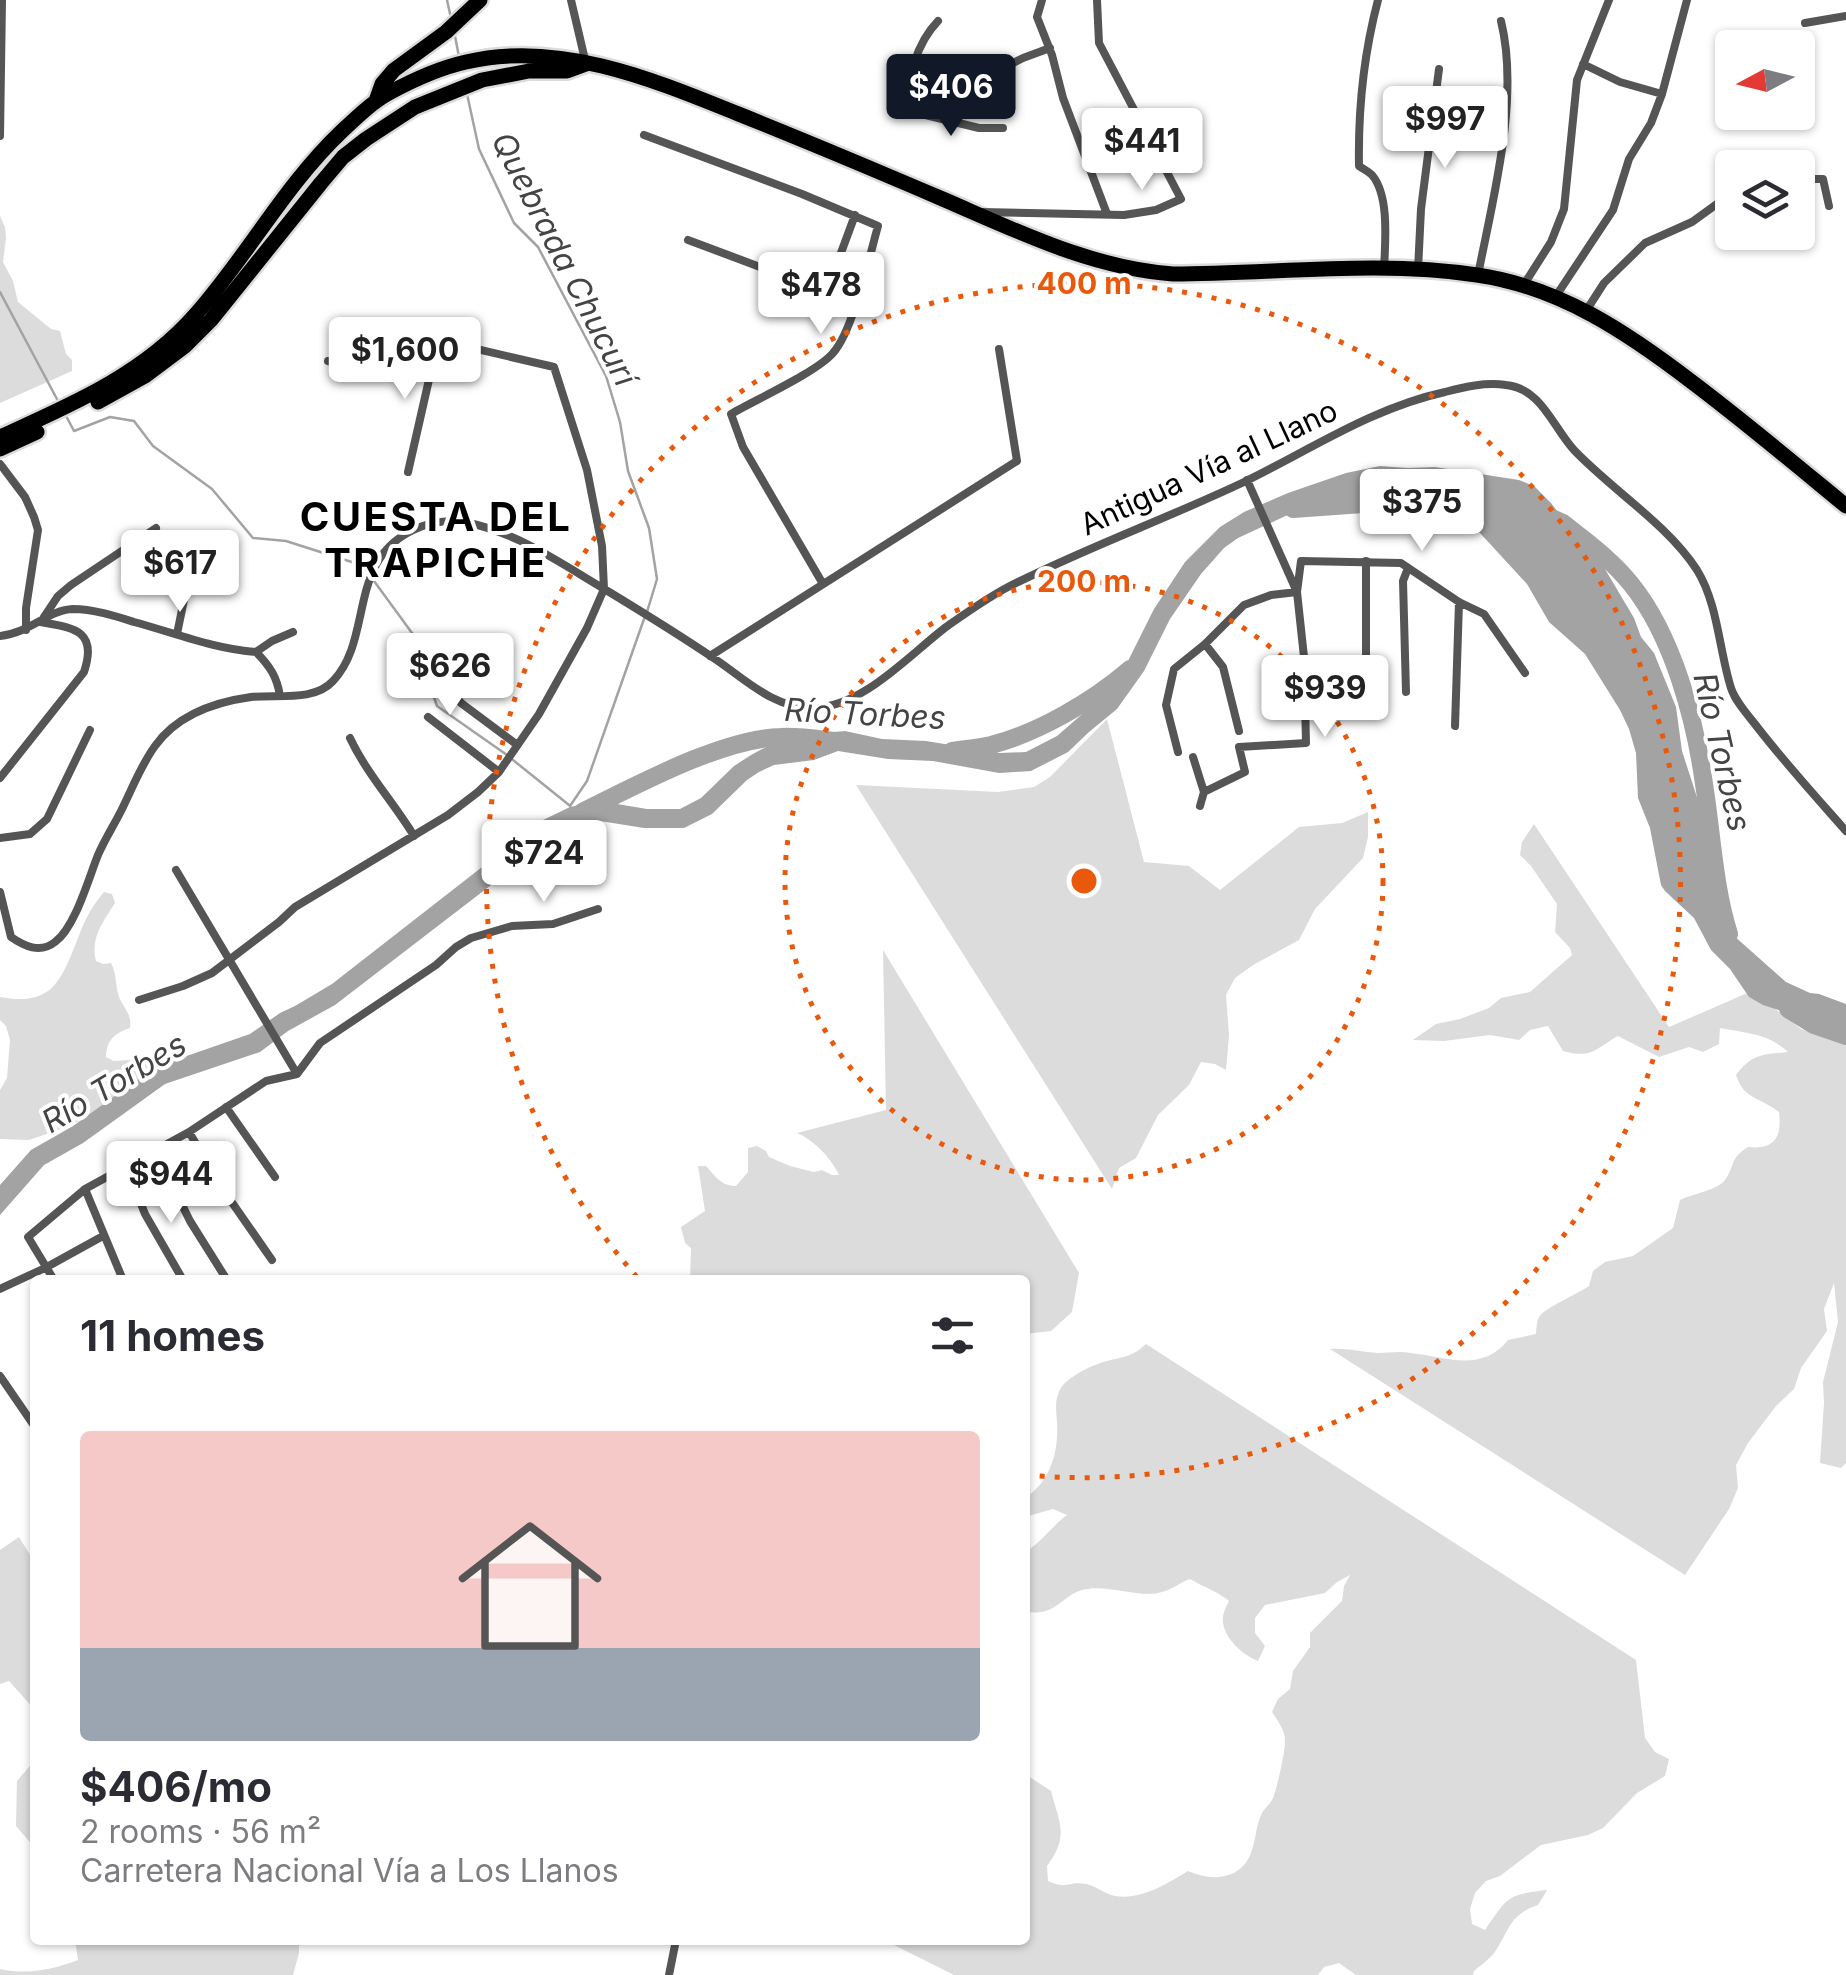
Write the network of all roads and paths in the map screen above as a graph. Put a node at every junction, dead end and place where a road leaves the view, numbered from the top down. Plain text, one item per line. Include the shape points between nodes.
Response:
1 (2, 0) edge
2 (480, 0) edge
3 (570, 0) edge
4 (1042, 0) edge
5 (1097, 0) edge
6 (1378, 0) edge
7 (1609, 0) edge
8 (1686, 0) edge
9 (1846, 16) edge
10 (938, 21) dead end
11 (1501, 22) dead end
12 (1806, 23) dead end
13 (1050, 48) junction
14 (586, 64) junction
15 (1583, 64) junction
16 (1439, 68) dead end
17 (1662, 94) junction
18 (376, 101) junction
19 (929, 115) junction
20 (1002, 128) dead end
21 (644, 135) dead end
22 (0, 136) edge
23 (1815, 179) edge
24 (1715, 205) edge
25 (1829, 206) dead end
26 (972, 212) junction
27 (1107, 214) junction
28 (855, 216) junction
29 (688, 240) dead end
30 (1384, 270) junction
31 (1418, 270) junction
32 (1478, 275) junction
33 (1523, 286) junction
34 (1556, 296) junction
35 (1586, 311) junction
36 (438, 340) junction
37 (998, 349) dead end
38 (328, 361) dead end
39 (0, 437) edge
40 (0, 449) edge
41 (0, 464) edge
42 (408, 472) dead end
43 (1247, 480) junction
44 (1846, 506) edge
45 (156, 528) dead end
46 (194, 551) dead end
47 (1366, 561) junction
48 (1408, 568) junction
49 (822, 584) junction
50 (604, 589) junction
51 (1297, 592) junction
52 (1460, 602) junction
53 (40, 622) junction
54 (26, 630) junction
55 (293, 632) dead end
56 (177, 634) junction
57 (0, 636) edge
58 (1205, 644) junction
59 (256, 652) junction
60 (427, 653) dead end
61 (710, 656) junction
62 (1526, 673) dead end
63 (1406, 692) dead end
64 (280, 696) junction
65 (1366, 706) dead end
66 (428, 717) dead end
67 (1455, 726) dead end
68 (90, 730) dead end
69 (1239, 731) dead end
70 (350, 738) dead end
71 (516, 744) junction
72 (1178, 752) dead end
73 (1193, 757) dead end
74 (2, 771) edge
75 (499, 772) junction
76 (1204, 792) junction
77 (1200, 806) dead end
78 (1846, 831) edge
79 (414, 836) junction
80 (0, 838) edge
81 (176, 870) dead end
82 (0, 892) edge
83 (598, 909) dead end
84 (231, 960) junction
85 (139, 1000) dead end
86 (297, 1074) junction
87 (226, 1107) junction
88 (188, 1132) junction
89 (156, 1150) junction
90 (126, 1166) junction
91 (275, 1176) dead end
92 (85, 1189) junction
93 (103, 1236) junction
94 (272, 1260) dead end
95 (45, 1268) junction
96 (30, 1275) edge
97 (31, 1275) edge
98 (50, 1275) edge
99 (122, 1275) edge
100 (178, 1275) edge
101 (224, 1275) edge
102 (0, 1290) edge
103 (0, 1376) edge
104 (30, 1420) edge
105 (675, 1945) edge
106 (669, 1975) edge

1 - 22 street
2 - 18 highway via 394,70
3 - 14 street
4 - 13 street via 1037,17
5 - 27 street via 1099,42 1181,199 1156,210
6 - 30 street via 1358,144 1359,166 1380,192
7 - 15 street
8 - 17 street
9 - 12 street
10 - 19 street via 924,35 905,110
11 - 32 street via 1506,99
13 - 19 street via 984,78
13 - 27 street
14 - 18 highway via 540,56 466,62
14 - 26 highway via 694,96
14 - 40 highway via 482,80 396,118 343,158 185,346 127,387
15 - 17 street
15 - 33 street via 1564,208 1552,242
16 - 31 street
17 - 34 street via 1629,159 1613,210
18 - 39 highway via 291,185 206,302 157,353 93,394
19 - 20 street
21 - 28 street
23 - 25 street via 1823,179
24 - 35 street via 1644,243
26 - 27 street
26 - 30 highway via 1041,242 1142,272
28 - 29 street via 828,288
28 - 49 street via 878,226 847,331 833,354 731,414
30 - 31 highway
31 - 32 highway
32 - 33 highway
33 - 34 highway
34 - 35 highway
35 - 44 highway via 1659,356
36 - 38 street via 378,372
36 - 42 street
36 - 50 street via 554,368 588,470
37 - 49 street via 1017,460
41 - 54 street via 25,497 38,530
43 - 51 street
43 - 61 street, Antigua Vía al Llano via 1001,590 836,705 783,703
43 - 78 street, Antigua Vía al Llano via 1416,398 1509,384 1538,399 1568,444 1667,534 1699,573 1732,694
45 - 53 street via 71,585
46 - 56 street
47 - 48 street
47 - 51 street via 1301,561
47 - 65 street
48 - 52 street
48 - 63 street
49 - 61 street
50 - 61 street, Antigua Vía al Llano
50 - 64 street, Antigua Vía al Llano via 502,533 456,521 420,527 388,547 373,570 341,673 324,689
50 - 71 street via 564,671
51 - 58 street via 1244,604
51 - 76 street via 1306,742 1239,746 1245,772
52 - 62 street via 1484,614
52 - 67 street
53 - 54 street
53 - 56 street via 74,609
53 - 74 street via 77,630 89,656 84,672
54 - 57 street
55 - 59 street
56 - 59 street
58 - 69 street via 1224,667
58 - 72 street via 1174,669 1166,706
59 - 64 street via 270,666
60 - 71 street via 461,703
64 - 82 street, Antigua Vía al Llano via 210,706 157,742 56,942 25,947 11,937
66 - 75 street
68 - 80 street via 47,819 30,834
70 - 79 street
71 - 75 street
73 - 76 street
75 - 79 street
76 - 77 street
79 - 84 street via 296,906
81 - 84 street
83 - 86 street via 471,938 320,1042
84 - 85 street
84 - 86 street
86 - 87 street via 266,1082
87 - 88 street
87 - 91 street
88 - 89 street
88 - 94 street
89 - 90 street
89 - 101 street
90 - 92 street
90 - 100 street
92 - 93 street
92 - 95 street via 28,1238
93 - 95 street
93 - 99 street
95 - 97 street
95 - 98 street
96 - 102 street
103 - 104 street
105 - 106 street

